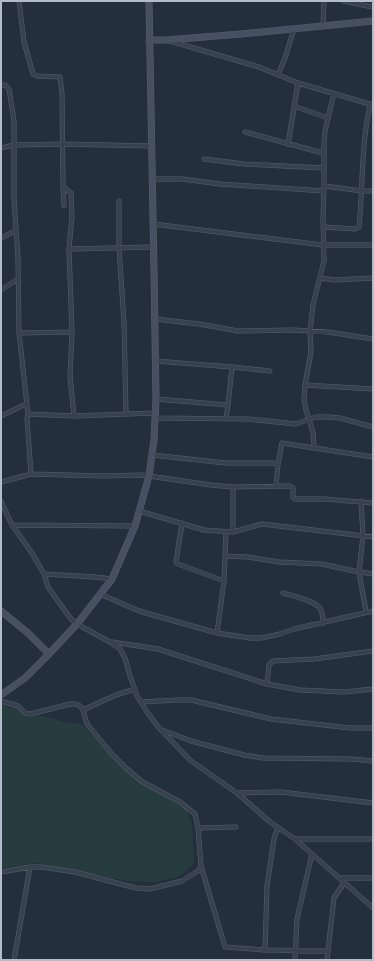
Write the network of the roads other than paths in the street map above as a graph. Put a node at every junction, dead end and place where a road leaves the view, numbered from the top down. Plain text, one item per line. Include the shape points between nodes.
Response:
1 (19, 1) edge
2 (149, 1) edge
3 (324, 1) edge
4 (343, 1) edge
5 (373, 7) edge
6 (373, 21) edge
7 (323, 26) junction
8 (294, 29) junction
9 (149, 40) junction
10 (167, 40) junction
11 (278, 75) junction
12 (298, 83) junction
13 (1, 85) edge
14 (334, 93) junction
15 (372, 105) edge
16 (294, 106) junction
17 (328, 118) junction
18 (245, 132) dead end
19 (63, 144) junction
20 (288, 144) junction
21 (14, 145) junction
22 (152, 146) junction
23 (1, 148) edge
24 (323, 153) junction
25 (204, 159) dead end
26 (324, 168) junction
27 (152, 179) junction
28 (324, 186) junction
29 (63, 187) junction
30 (324, 191) junction
31 (362, 191) junction
32 (373, 191) edge
33 (119, 201) dead end
34 (64, 206) dead end
35 (154, 224) junction
36 (323, 227) junction
37 (15, 231) junction
38 (1, 238) edge
39 (373, 245) edge
40 (323, 246) junction
41 (154, 247) junction
42 (119, 248) junction
43 (69, 249) junction
44 (320, 278) junction
45 (373, 278) edge
46 (18, 279) junction
47 (1, 290) edge
48 (155, 319) junction
49 (72, 332) junction
50 (310, 332) junction
51 (19, 333) junction
52 (373, 339) edge
53 (155, 361) junction
54 (232, 367) junction
55 (270, 371) dead end
56 (305, 385) junction
57 (373, 389) edge
58 (156, 399) junction
59 (26, 404) junction
60 (228, 405) junction
61 (28, 414) junction
62 (126, 414) junction
63 (155, 415) junction
64 (1, 416) edge
65 (74, 416) junction
66 (226, 419) junction
67 (310, 420) junction
68 (373, 427) edge
69 (314, 448) junction
70 (152, 455) junction
71 (373, 457) edge
72 (278, 464) junction
73 (31, 474) junction
74 (149, 476) junction
75 (1, 482) edge
76 (276, 486) junction
77 (233, 487) junction
78 (1, 501) edge
79 (361, 502) junction
80 (373, 503) edge
81 (139, 511) junction
82 (182, 523) junction
83 (12, 525) junction
84 (135, 526) junction
85 (226, 532) junction
86 (233, 532) junction
87 (363, 536) junction
88 (373, 537) edge
89 (225, 556) junction
90 (359, 572) junction
91 (44, 574) junction
92 (373, 574) edge
93 (112, 579) junction
94 (224, 581) junction
95 (283, 593) dead end
96 (100, 594) junction
97 (1, 611) edge
98 (373, 611) edge
99 (366, 612) junction
100 (322, 623) junction
101 (77, 624) junction
102 (217, 633) junction
103 (110, 642) junction
104 (373, 651) edge
105 (49, 654) junction
106 (267, 684) junction
107 (373, 689) edge
108 (135, 690) junction
109 (1, 695) edge
110 (1, 701) edge
111 (141, 702) junction
112 (83, 710) junction
113 (373, 728) edge
114 (160, 729) junction
115 (373, 761) edge
116 (237, 793) junction
117 (373, 803) edge
118 (236, 827) dead end
119 (278, 827) junction
120 (198, 828) junction
121 (295, 838) junction
122 (373, 839) edge
123 (312, 854) junction
124 (201, 866) junction
125 (30, 867) junction
126 (1, 872) edge
127 (339, 878) junction
128 (373, 878) edge
129 (344, 883) junction
130 (373, 908) edge
131 (265, 950) junction
132 (295, 950) junction
133 (328, 951) junction
134 (14, 960) edge
135 (295, 960) edge
136 (327, 960) edge

1 - 19 street via 24,42 33,74 60,76
2 - 9 main road
3 - 7 street
4 - 5 street
6 - 7 main road
7 - 8 main road
8 - 10 main road
8 - 11 street
9 - 10 main road
9 - 22 main road
10 - 11 street via 253,65
11 - 12 street
12 - 14 street
12 - 16 street
13 - 21 street via 9,89 14,121
14 - 15 street
14 - 17 street
15 - 31 street via 366,125
16 - 17 street
16 - 20 street
17 - 24 street
18 - 20 street
19 - 21 street
19 - 22 street
19 - 29 street
20 - 24 street
21 - 23 street
21 - 37 street
22 - 27 main road
24 - 26 street
25 - 26 street
26 - 28 street
27 - 30 street via 182,179
27 - 35 main road
28 - 30 street
28 - 31 street
29 - 34 street
29 - 43 street via 71,193
30 - 36 street
31 - 32 street
31 - 36 street via 358,228
33 - 42 street
35 - 40 street
35 - 41 main road
36 - 40 street
37 - 38 street
37 - 46 street
39 - 40 street
40 - 44 street via 324,262
41 - 42 street
41 - 48 main road
42 - 43 street
42 - 62 street
43 - 49 street
44 - 45 street
44 - 50 street
46 - 47 street
46 - 51 street
48 - 50 street via 238,331
48 - 53 main road
49 - 51 street
49 - 65 street via 70,376
50 - 52 street
50 - 56 street via 312,345
51 - 59 street
53 - 54 street
53 - 58 main road
54 - 55 street
54 - 60 street
56 - 57 street
56 - 67 street via 305,405
58 - 60 street
58 - 63 main road
59 - 61 street
59 - 64 street
60 - 66 street
61 - 65 street
61 - 73 street
62 - 63 street
62 - 65 street
63 - 66 street
63 - 70 main road
66 - 67 street via 296,424
67 - 68 street via 316,417 336,418
67 - 69 street
69 - 71 street
69 - 72 street via 282,443
70 - 72 street via 226,463
70 - 74 main road
72 - 76 street
73 - 74 street
73 - 75 street
74 - 77 street
74 - 81 main road
76 - 77 street
76 - 79 street via 292,487 295,499
77 - 86 street
78 - 83 street
79 - 80 street
79 - 87 street
81 - 82 street
81 - 84 main road
82 - 85 street via 204,530
82 - 94 street via 176,562
83 - 84 street
83 - 91 street
84 - 93 main road
85 - 86 street
85 - 89 street
86 - 87 street via 262,524
87 - 88 street
87 - 90 street
89 - 90 street via 322,564
89 - 94 street
90 - 92 street
90 - 99 street
91 - 93 street
91 - 101 street via 48,587
93 - 96 main road
94 - 102 street
95 - 100 street via 316,604 323,614
96 - 101 main road
96 - 102 street via 139,611
97 - 105 main road
98 - 99 street
99 - 100 street
100 - 102 street via 261,638
101 - 103 street
101 - 105 main road
103 - 106 street via 158,649
103 - 108 street via 120,649 125,658
104 - 106 street via 314,659 273,661 269,665
105 - 109 main road via 25,678
106 - 107 street via 328,692
108 - 111 street
108 - 112 street
110 - 112 street via 18,706 28,714 70,704 76,704
111 - 113 street via 191,700 271,719 350,728
111 - 114 street
112 - 120 street via 87,724 112,754 141,781 192,811 196,816
114 - 115 street via 191,741 263,758
114 - 116 street via 191,761
116 - 117 street via 281,792
116 - 119 street
118 - 120 street
119 - 121 street
119 - 131 street via 267,892
120 - 124 street
121 - 122 street
121 - 123 street
123 - 127 street
123 - 132 street via 298,919
124 - 125 street via 198,871 182,881 150,889 136,888 63,870
124 - 131 street via 225,947
125 - 126 street
125 - 134 street
127 - 128 street
127 - 129 street
129 - 130 street
129 - 133 street via 334,898
131 - 132 street
132 - 133 street
132 - 135 street
133 - 136 street

